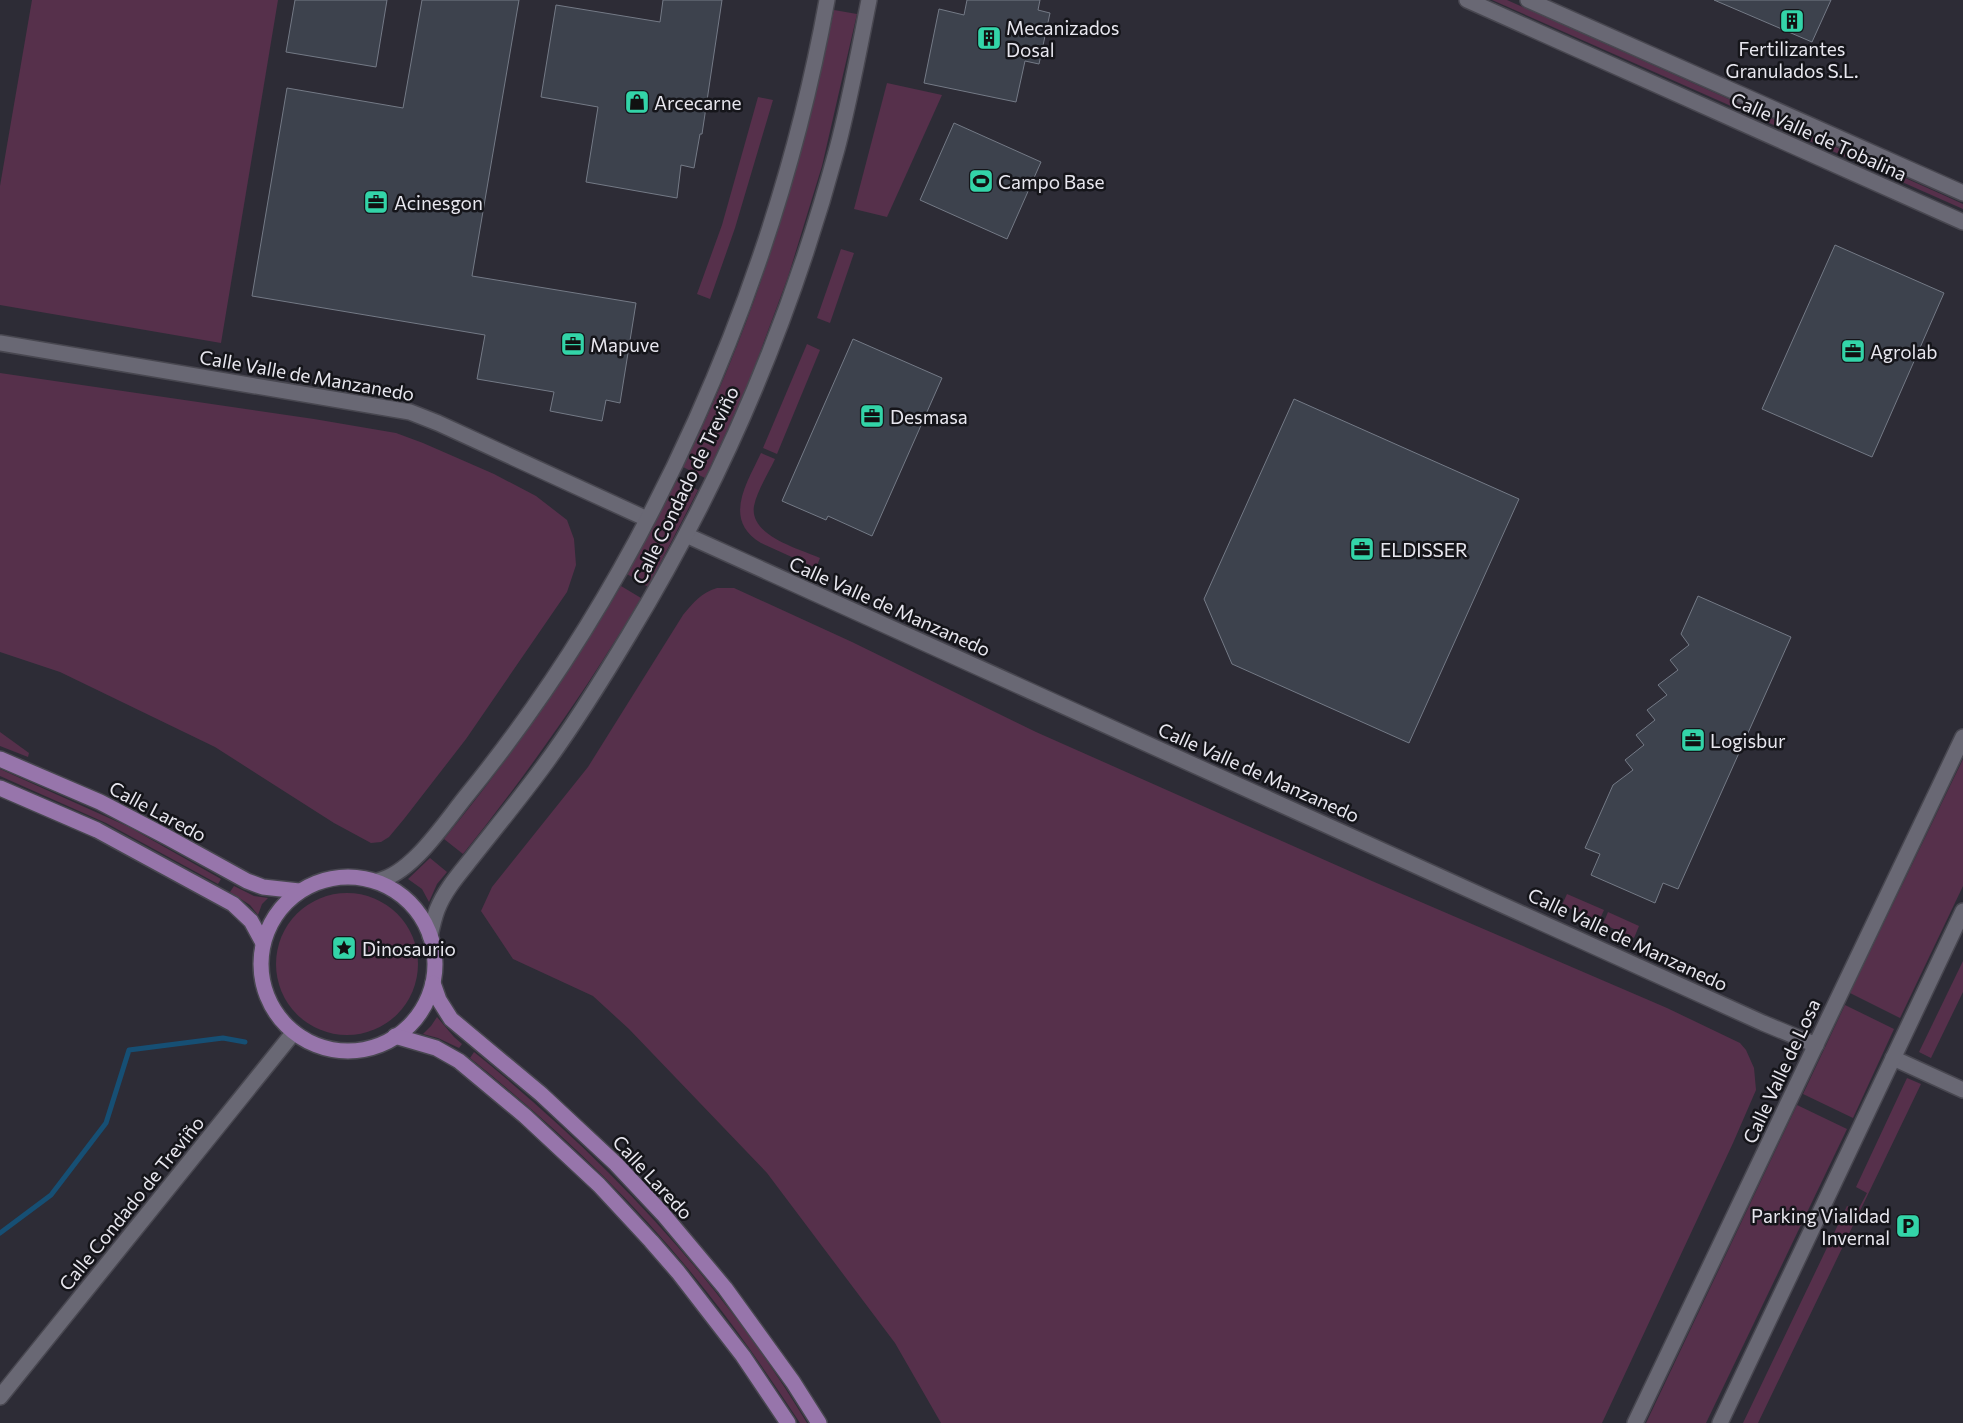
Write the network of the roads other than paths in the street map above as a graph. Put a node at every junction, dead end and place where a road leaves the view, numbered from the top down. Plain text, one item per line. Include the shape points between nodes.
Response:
1 (826, 0) edge
2 (869, 0) edge
3 (1467, 0) edge
4 (1528, 0) edge
5 (1963, 193) edge
6 (1963, 222) edge
7 (0, 343) edge
8 (647, 519) junction
9 (686, 535) junction
10 (1963, 737) edge
11 (0, 759) edge
12 (0, 788) edge
13 (377, 881) junction
14 (299, 891) junction
15 (1963, 911) edge
16 (430, 936) junction
17 (263, 943) junction
18 (432, 983) junction
19 (294, 1032) junction
20 (395, 1036) junction
21 (1816, 1045) junction
22 (1893, 1058) junction
23 (1963, 1090) edge
24 (0, 1398) edge
25 (788, 1423) edge
26 (819, 1423) edge
27 (1636, 1423) edge
28 (1720, 1423) edge

1 - 8 street, Calle Condado de Treviño via 812,72 773,216 714,378
2 - 9 street, Calle Condado de Treviño via 848,105 815,227 753,394
3 - 6 street, Calle Valle de Tobalina
4 - 5 street, Calle Valle de Tobalina
7 - 8 street, Calle Valle de Manzanedo via 410,412
8 - 13 street, Calle Condado de Treviño via 572,649 507,744 413,860 393,876
9 - 16 street, Calle Condado de Treviño via 604,678 522,794 448,887 436,911
9 - 21 street, Calle Valle de Manzanedo
10 - 21 street, Calle Valle de Losa
11 - 14 main road, Calle Laredo via 100,802 247,881 263,887
12 - 17 main road via 97,830 233,904 251,921
13 - 14 main road via 337,877
13 - 16 main road via 410,902
14 - 17 main road via 276,914
15 - 22 street
16 - 18 main road via 435,959
17 - 19 main road via 260,963 269,1002
18 - 20 main road via 419,1014
18 - 26 main road, Calle Laredo via 451,1019 541,1094 616,1164 663,1214 725,1288
19 - 20 main road via 309,1042 344,1051 362,1050
19 - 24 street, Calle Condado de Treviño
20 - 25 main road via 436,1048 459,1061 525,1116 598,1185 678,1272 743,1356
21 - 27 street, Calle Valle de Losa
22 - 23 street
22 - 28 street

